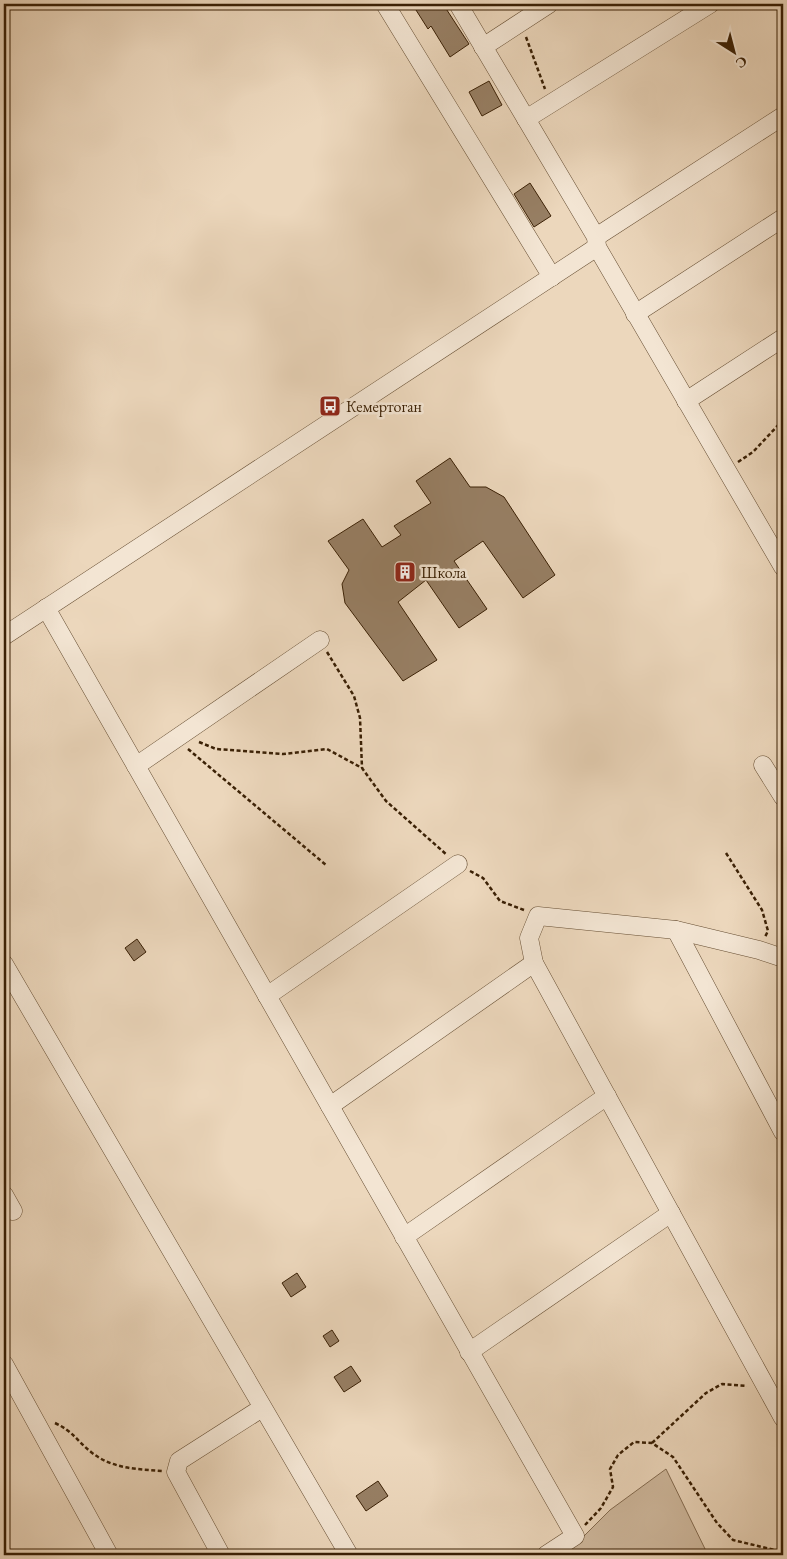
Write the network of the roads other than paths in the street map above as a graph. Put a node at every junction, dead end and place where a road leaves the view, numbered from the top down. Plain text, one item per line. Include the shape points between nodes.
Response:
1 (385, 4) edge
2 (458, 4) edge
3 (549, 4) edge
4 (710, 4) edge
5 (483, 47) junction
6 (783, 116) edge
7 (526, 119) junction
8 (783, 218) edge
9 (596, 242) junction
10 (552, 277) junction
11 (635, 314) junction
12 (783, 338) edge
13 (686, 401) junction
14 (783, 567) edge
15 (46, 608) junction
16 (4, 636) edge
17 (320, 640) road end
18 (763, 764) dead end
19 (136, 766) junction
20 (783, 798) edge
21 (458, 864) road end
22 (676, 930) junction
23 (783, 958) edge
24 (534, 963) junction
25 (4, 964) edge
26 (266, 996) junction
27 (607, 1096) junction
28 (330, 1106) junction
29 (783, 1132) edge
30 (4, 1195) edge
31 (13, 1211) dead end
32 (671, 1213) junction
33 (404, 1237) junction
34 (469, 1352) junction
35 (4, 1364) edge
36 (262, 1408) junction
37 (783, 1418) edge
38 (109, 1555) edge
39 (221, 1555) edge
40 (349, 1555) edge
41 (546, 1555) edge

1 - 10 street
2 - 5 street
3 - 5 street
4 - 7 street
5 - 7 street
6 - 9 street
7 - 9 street
8 - 11 street
9 - 10 street
9 - 11 street
10 - 15 street
11 - 13 street
12 - 13 street
13 - 14 street
15 - 16 street
15 - 19 street
17 - 19 street
18 - 20 street
19 - 26 street
21 - 26 street
22 - 23 street
22 - 24 street via 538,916 529,938
22 - 29 street
24 - 27 street
24 - 28 street
25 - 36 street
26 - 28 street
27 - 32 street
27 - 33 street
28 - 33 street
30 - 31 street
32 - 34 street
32 - 37 street
33 - 34 street
34 - 41 street via 575,1536
35 - 38 street
36 - 39 street via 179,1462 176,1472
36 - 40 street

